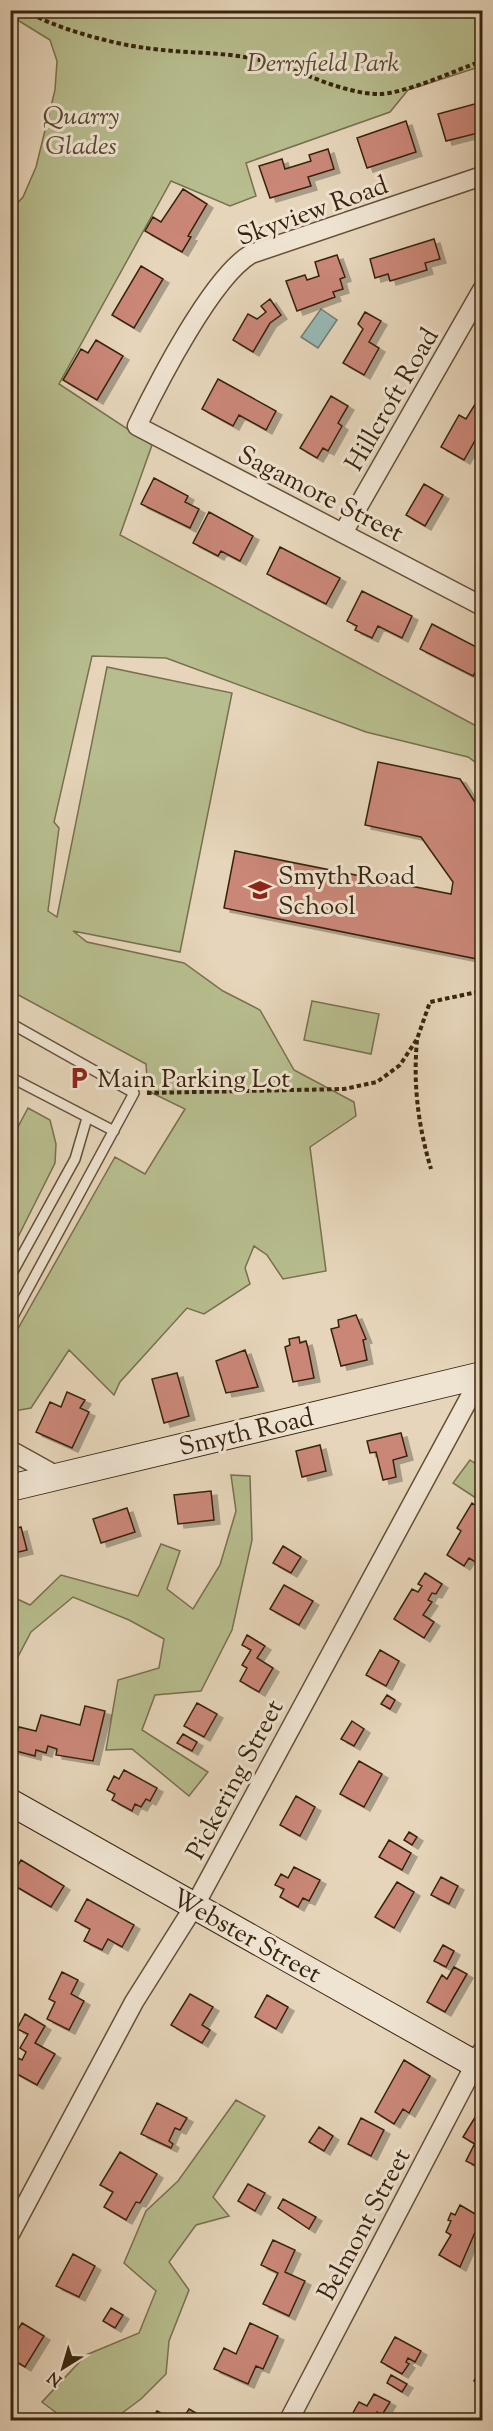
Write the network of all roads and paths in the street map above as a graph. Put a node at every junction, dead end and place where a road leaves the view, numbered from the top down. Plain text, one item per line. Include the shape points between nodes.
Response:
1 (25, 10) edge
2 (483, 61) edge
3 (483, 176) edge
4 (483, 290) edge
5 (137, 426) joint
6 (343, 533) junction
7 (483, 606) edge
8 (483, 991) edge
9 (10, 1023) edge
10 (417, 1039) junction
11 (10, 1077) edge
12 (134, 1093) junction
13 (87, 1118) junction
14 (114, 1131) junction
15 (431, 1169) dead end
16 (10, 1277) edge
17 (10, 1322) edge
18 (479, 1376) edge
19 (10, 1450) edge
20 (57, 1476) junction
21 (10, 1488) edge
22 (10, 1802) edge
23 (195, 1905) junction
24 (480, 2061) edge
25 (10, 2234) edge
26 (289, 2421) edge

1 - 2 path via 87,36 145,48 224,53 378,94
3 - 5 street, Skyview Road via 241,260 204,308
4 - 6 street, Hillcroft Road
5 - 6 street, Sagamore Street
6 - 7 street, Sagamore Street
8 - 10 path via 430,1002
9 - 12 lane
10 - 12 path via 400,1065 377,1082 344,1089
10 - 15 path via 416,1102
11 - 13 lane
12 - 14 lane
13 - 14 lane
13 - 16 lane via 75,1159
14 - 17 lane
18 - 20 street, Smyth Road
18 - 23 street, Pickering Street
19 - 20 street
20 - 21 street, Smyth Road
22 - 23 street, Webster Street
23 - 24 street, Webster Street
23 - 25 street, Pickering Street via 134,2002
24 - 26 street, Belmont Street

